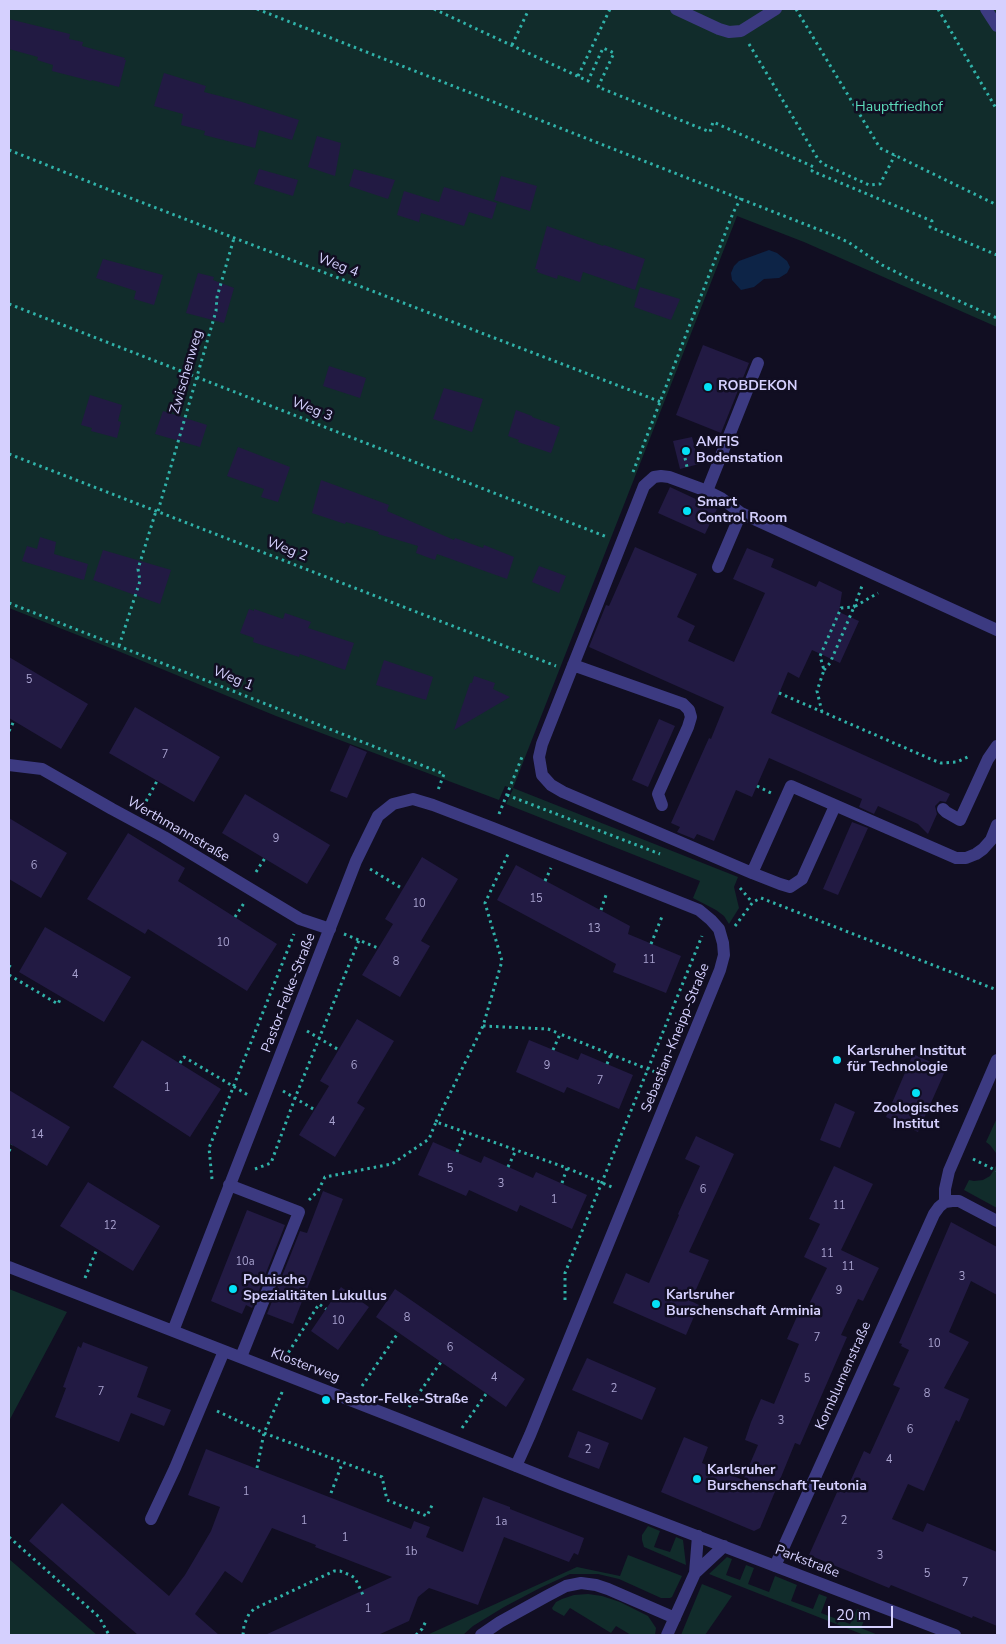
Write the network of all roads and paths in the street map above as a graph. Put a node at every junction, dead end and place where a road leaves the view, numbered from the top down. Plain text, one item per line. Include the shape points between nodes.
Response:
1 (257, 9) edge
2 (434, 9) edge
3 (529, 9) edge
4 (610, 9) edge
5 (676, 9) edge
6 (776, 9) edge
7 (796, 9) edge
8 (938, 9) edge
9 (986, 9) edge
10 (997, 26) edge
11 (740, 31) junction
12 (512, 45) junction
13 (578, 76) junction
14 (997, 110) edge
15 (9, 150) edge
16 (895, 155) junction
17 (741, 198) junction
18 (997, 205) edge
19 (733, 213) dead end
20 (234, 238) junction
21 (997, 254) edge
22 (9, 304) edge
23 (997, 318) edge
24 (758, 363) dead end
25 (197, 378) junction
26 (661, 402) dead end
27 (9, 454) edge
28 (707, 491) junction
29 (157, 511) junction
30 (741, 513) junction
31 (607, 537) dead end
32 (718, 567) dead end
33 (867, 572) junction
34 (893, 583) junction
35 (9, 603) edge
36 (854, 607) junction
37 (997, 630) edge
38 (119, 646) junction
39 (573, 666) junction
40 (557, 667) dead end
41 (824, 670) junction
42 (779, 693) dead end
43 (822, 712) junction
44 (14, 721) dead end
45 (9, 731) edge
46 (997, 746) edge
47 (973, 754) dead end
48 (9, 766) edge
49 (442, 779) dead end
50 (158, 781) dead end
51 (510, 788) dead end
52 (507, 795) junction
53 (662, 805) dead end
54 (835, 806) junction
55 (943, 809) dead end
56 (136, 820) junction
57 (997, 825) edge
58 (493, 828) junction
59 (516, 837) junction
60 (664, 856) dead end
61 (356, 861) junction
62 (752, 873) junction
63 (738, 885) dead end
64 (404, 889) dead end
65 (670, 898) junction
66 (753, 902) junction
67 (300, 919) junction
68 (711, 920) junction
69 (330, 929) junction
70 (359, 940) junction
71 (723, 943) junction
72 (652, 944) dead end
73 (378, 948) dead end
74 (12, 962) dead end
75 (9, 967) edge
76 (9, 975) edge
77 (997, 990) edge
78 (61, 997) dead end
79 (294, 1023) junction
80 (483, 1026) junction
81 (560, 1034) junction
82 (319, 1038) junction
83 (339, 1050) dead end
84 (553, 1050) dead end
85 (611, 1054) junction
86 (997, 1060) edge
87 (180, 1063) dead end
88 (607, 1064) dead end
89 (647, 1069) junction
90 (675, 1080) junction
91 (270, 1084) junction
92 (233, 1086) junction
93 (295, 1098) junction
94 (262, 1104) junction
95 (314, 1110) dead end
96 (436, 1122) junction
97 (465, 1132) junction
98 (12, 1144) dead end
99 (516, 1150) junction
100 (957, 1150) junction
101 (9, 1151) edge
102 (457, 1152) dead end
103 (508, 1167) dead end
104 (567, 1168) junction
105 (997, 1172) edge
106 (562, 1183) dead end
107 (601, 1183) junction
108 (228, 1185) junction
109 (242, 1190) junction
110 (629, 1194) junction
111 (945, 1202) junction
112 (299, 1212) junction
113 (997, 1221) edge
114 (97, 1249) dead end
115 (9, 1267) edge
116 (78, 1294) junction
117 (565, 1306) dead end
118 (326, 1309) dead end
119 (173, 1331) junction
120 (398, 1333) dead end
121 (224, 1351) junction
122 (241, 1357) junction
123 (441, 1362) dead end
124 (276, 1371) junction
125 (289, 1376) junction
126 (486, 1394) dead end
127 (352, 1401) junction
128 (202, 1404) junction
129 (401, 1420) junction
130 (264, 1433) junction
131 (454, 1441) junction
132 (342, 1464) junction
133 (516, 1466) junction
134 (257, 1468) dead end
135 (331, 1493) dead end
136 (433, 1503) dead end
137 (647, 1517) joint
138 (151, 1519) dead end
139 (698, 1536) junction
140 (9, 1537) edge
141 (724, 1546) junction
142 (775, 1566) junction
143 (695, 1573) junction
144 (363, 1595) dead end
145 (675, 1618) junction
146 (426, 1621) dead end
147 (109, 1635) edge
148 (243, 1635) edge
149 (416, 1635) edge
150 (481, 1635) edge
151 (667, 1635) edge
152 (955, 1635) edge

1 - 17 path
2 - 12 path
3 - 12 path
4 - 13 path
5 - 11 street via 719,29
6 - 11 street
7 - 16 path via 880,148
8 - 14 path
9 - 10 street
11 - 16 path via 823,164 869,185 880,184
12 - 13 path
13 - 21 path via 588,81 603,48 614,53 598,87 710,132 713,122 814,167 812,171 932,221 930,227
15 - 20 path, Weg 4
16 - 18 path
17 - 19 path
17 - 23 path via 848,242 889,269
20 - 25 path, Zwischenweg
20 - 26 path, Weg 4
22 - 25 path, Weg 3
24 - 28 street
25 - 29 path, Zwischenweg
25 - 31 path, Weg 3
27 - 29 path, Weg 2
28 - 30 street
28 - 39 street via 661,476 654,477 644,486
29 - 38 path, Zwischenweg via 138,569 140,581
29 - 40 path, Weg 2
30 - 32 street
30 - 33 street
33 - 34 street
33 - 36 path
34 - 36 path
34 - 37 street
35 - 38 path, Weg 1
36 - 41 path
36 - 41 path via 841,608 820,656
38 - 49 path, Weg 1 via 444,774
39 - 53 street via 683,704 689,710 688,727 658,794
39 - 62 street via 539,757 542,774 551,785
41 - 43 path via 817,692
42 - 43 path
43 - 47 path via 941,763 957,762
44 - 45 path
46 - 55 street via 960,820
48 - 56 street, Werthmannstraße via 42,769
50 - 56 path
51 - 52 path
52 - 58 path
52 - 60 path
54 - 57 street via 956,858 966,858 983,849
54 - 62 street via 802,879 790,887
54 - 62 street via 790,786
56 - 67 street, Werthmannstraße
58 - 59 street
58 - 61 street, Pastor-Felke-Straße via 413,799 393,804 378,816
59 - 65 street
59 - 80 path via 484,903 502,961
61 - 64 path
61 - 69 street, Pastor-Felke-Straße
63 - 66 path
65 - 68 street via 699,910
65 - 72 path
66 - 71 path
66 - 77 path via 761,898
67 - 69 street, Werthmannstraße
67 - 92 path
68 - 71 street via 719,929
68 - 89 path
69 - 70 path
69 - 79 street, Pastor-Felke-Straße
70 - 73 path
70 - 82 path
71 - 90 street, Sebastian-Kneipp-Straße via 720,970
74 - 75 path
76 - 78 path via 58,1004
79 - 82 path
79 - 91 street, Pastor-Felke-Straße
80 - 81 path via 548,1029
80 - 96 path
81 - 84 path
81 - 85 path
82 - 83 path
82 - 93 path
85 - 88 path
85 - 89 path
86 - 100 street
87 - 92 path via 184,1057
89 - 90 path
89 - 107 path
90 - 110 street, Sebastian-Kneipp-Straße
91 - 93 path
91 - 94 street, Pastor-Felke-Straße
92 - 94 path
92 - 108 path via 209,1148 212,1180
93 - 95 path
93 - 109 path via 271,1163 249,1171
94 - 108 street, Pastor-Felke-Straße
96 - 97 path
96 - 112 path via 429,1139 392,1164 325,1177
97 - 99 path
97 - 102 path
98 - 101 path
99 - 103 path
99 - 104 path
100 - 105 path
100 - 111 street via 949,1171
104 - 106 path
104 - 107 path
107 - 110 path
107 - 117 path via 564,1273
108 - 109 street
108 - 119 street, Pastor-Felke-Straße
109 - 112 street
110 - 133 street, Sebastian-Kneipp-Straße
111 - 113 street via 959,1201
111 - 142 street, Kornblumenstraße via 934,1214
112 - 122 street
114 - 116 path
115 - 116 street, Klosterweg
116 - 119 street, Klosterweg
118 - 124 path via 319,1304
119 - 121 street, Klosterweg
120 - 127 path
121 - 122 street, Klosterweg
121 - 128 street
122 - 124 street, Klosterweg
123 - 129 path
124 - 125 street, Klosterweg
125 - 127 street, Klosterweg
125 - 130 path
126 - 131 path
127 - 129 street, Klosterweg
128 - 130 path
128 - 138 street
129 - 131 street, Klosterweg
130 - 132 path
130 - 134 path
131 - 133 street, Klosterweg
132 - 135 path
132 - 136 path via 382,1478 387,1500 426,1516
133 - 137 street, Klosterweg
137 - 139 street, Parkstraße
139 - 141 street, Parkstraße
139 - 143 street
140 - 147 path via 99,1617
141 - 142 street, Parkstraße
141 - 143 street
142 - 152 street, Parkstraße
143 - 145 street
144 - 148 path via 355,1578 334,1571 254,1609 249,1614
145 - 150 street via 608,1589 581,1583 546,1596
145 - 151 street
146 - 149 path

